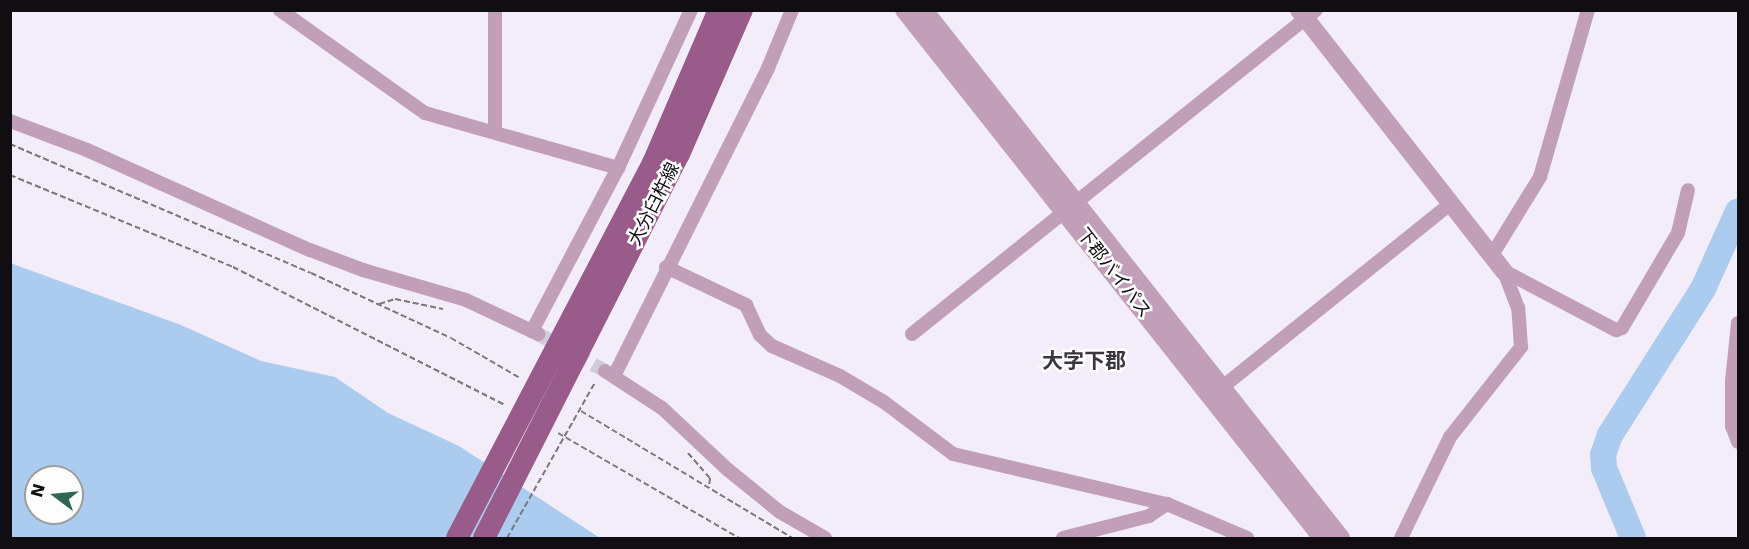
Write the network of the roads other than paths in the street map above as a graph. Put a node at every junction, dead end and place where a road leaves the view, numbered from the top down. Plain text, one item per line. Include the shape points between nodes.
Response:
1 (280, 10) edge
2 (495, 10) edge
3 (691, 10) edge
4 (742, 10) edge
5 (792, 10) edge
6 (904, 10) edge
7 (924, 10) edge
8 (1588, 10) edge
9 (718, 11) edge
10 (1307, 13) edge
11 (10, 121) edge
12 (495, 130) junction
13 (618, 168) junction
14 (1688, 190) dead end
15 (1451, 203) junction
16 (1070, 206) junction
17 (1492, 255) junction
18 (666, 267) junction
19 (1504, 271) junction
20 (1738, 323) edge
21 (912, 334) dead end
22 (1217, 392) junction
23 (1738, 442) edge
24 (1167, 504) junction
25 (457, 538) edge
26 (484, 538) edge
27 (825, 538) edge
28 (1063, 538) edge
29 (1247, 538) edge
30 (1322, 538) edge
31 (1341, 538) edge
32 (1401, 538) edge

1 - 12 street via 425,113 457,125
2 - 12 street
3 - 13 street
4 - 26 main road, 大分臼杵線 via 708,93
5 - 18 street via 768,68
6 - 16 street, 下郡バイパス
7 - 16 street, 下郡バイパス
8 - 17 street via 1539,177
9 - 25 main road, 大分臼杵線 via 653,163 528,381
10 - 15 street
10 - 16 street
11 - 13 street via 87,150 310,250 466,300 535,333
12 - 13 street
14 - 19 street via 1678,233 1622,328 1616,330
15 - 17 street
15 - 22 street
16 - 21 street
16 - 22 street, 下郡バイパス
17 - 19 street
18 - 24 street via 747,305 760,335 771,346 849,381 953,454
18 - 27 street via 609,373 662,408 780,512
19 - 32 street via 1518,308 1521,347 1450,437
20 - 23 street via 1732,381 1732,426
22 - 30 street, 下郡バイパス
22 - 31 street, 下郡バイパス
24 - 28 street via 1149,516
24 - 29 street

